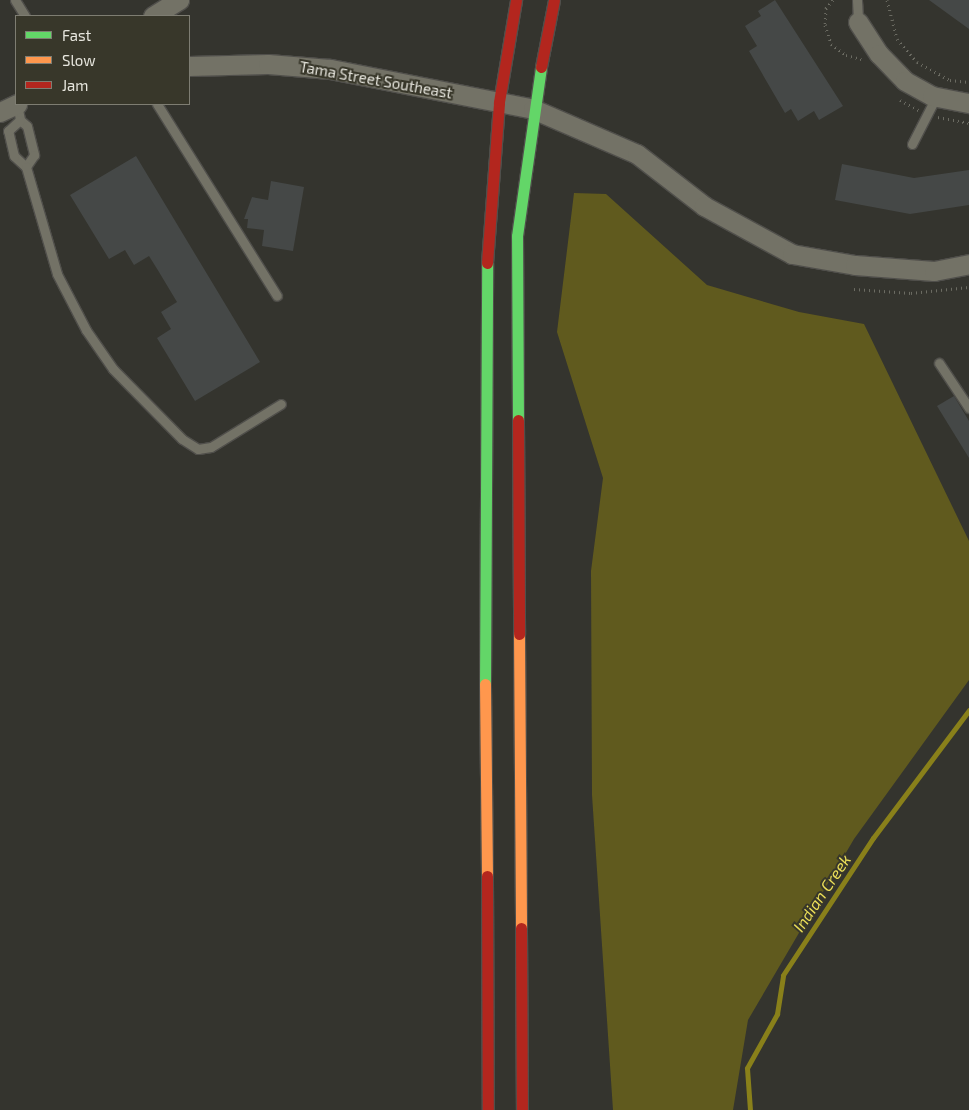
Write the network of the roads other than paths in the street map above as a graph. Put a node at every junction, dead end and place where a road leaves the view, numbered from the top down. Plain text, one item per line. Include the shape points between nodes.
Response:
1 (15, 0) edge
2 (179, 0) edge
3 (516, 0) edge
4 (554, 0) edge
5 (857, 0) edge
6 (24, 15) edge
7 (155, 15) edge
8 (858, 22) joint
9 (190, 66) edge
10 (936, 97) junction
11 (499, 102) junction
12 (969, 103) edge
13 (158, 105) edge
14 (532, 110) junction
15 (0, 112) edge
16 (18, 112) edge
17 (912, 144) dead end
18 (26, 167) junction
19 (969, 264) edge
20 (278, 296) dead end
21 (939, 362) dead end
22 (282, 404) dead end
23 (969, 408) edge
24 (488, 1110) edge
25 (522, 1110) edge

1 - 6 lane
2 - 7 street
3 - 11 highway
4 - 14 highway
5 - 8 lane
8 - 10 street via 879,54 905,82
9 - 11 street, Tama Street Southeast via 268,64 330,69
10 - 12 street
10 - 17 lane
11 - 14 street, Tama Street Southeast
11 - 24 highway via 486,252 484,483
13 - 20 lane
14 - 19 street, Tama Street Southeast via 637,154 704,206 792,254 854,265 934,271
14 - 25 highway via 517,236
15 - 16 street
16 - 18 lane via 27,126 34,155
16 - 18 lane via 8,131 14,156
18 - 22 lane via 57,274 86,330 113,369 182,439 198,449 211,447
21 - 23 lane

